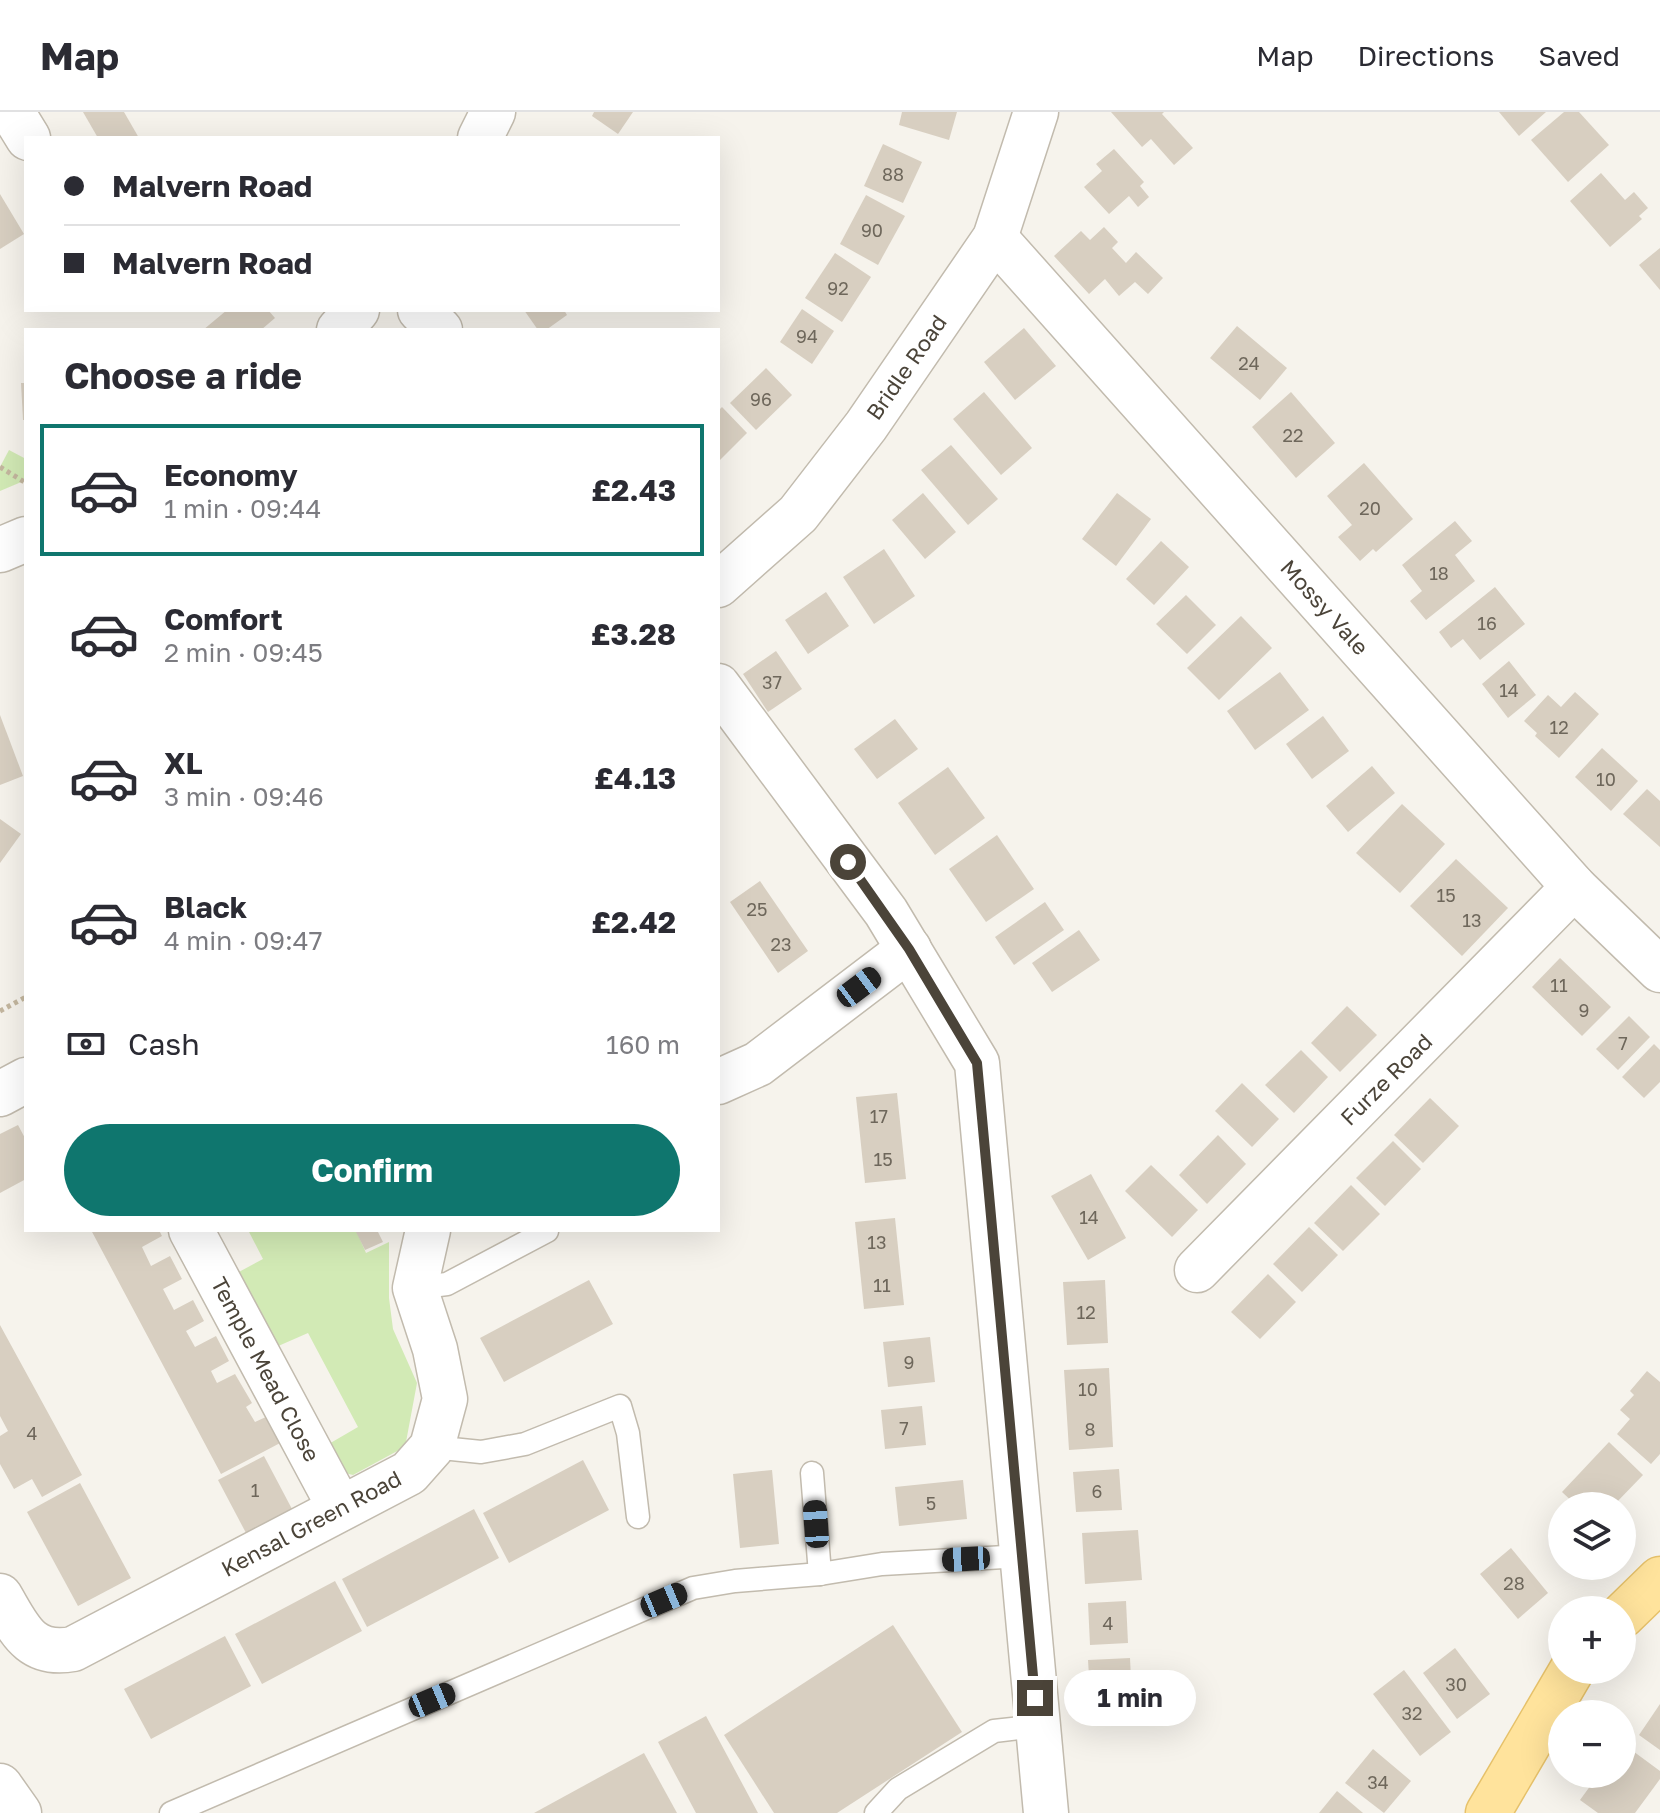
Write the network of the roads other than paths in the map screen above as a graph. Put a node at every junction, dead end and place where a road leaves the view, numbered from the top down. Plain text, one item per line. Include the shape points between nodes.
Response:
1 (12, 112) edge
2 (493, 112) edge
3 (1036, 112) edge
4 (27, 136) edge
5 (481, 136) edge
6 (995, 238) junction
7 (355, 312) edge
8 (422, 312) edge
9 (341, 328) edge
10 (438, 328) edge
11 (24, 540) edge
12 (0, 550) edge
13 (720, 583) edge
14 (720, 689) edge
15 (1574, 887) junction
16 (909, 949) junction
17 (1660, 970) edge
18 (24, 1081) edge
19 (720, 1081) edge
20 (0, 1094) edge
21 (192, 1232) edge
22 (428, 1232) edge
23 (545, 1232) edge
24 (1197, 1270) dead end
25 (415, 1288) junction
26 (432, 1447) junction
27 (812, 1473) dead end
28 (340, 1508) junction
29 (638, 1517) dead end
30 (1022, 1556) junction
31 (820, 1574) junction
32 (1660, 1579) edge
33 (0, 1596) edge
34 (1636, 1602) edge
35 (1564, 1684) edge
36 (1038, 1726) junction
37 (0, 1786) edge
38 (19, 1813) edge
39 (171, 1813) edge
40 (876, 1813) edge
41 (1046, 1813) edge
42 (1488, 1813) edge

1 - 4 street
2 - 5 street
3 - 6 street, Bridle Road
6 - 13 street, Bridle Road via 866,426 798,514
6 - 15 street, Mossy Vale
7 - 9 street
8 - 10 street
11 - 12 street
14 - 16 street
15 - 17 street, Mossy Vale
15 - 24 street, Furze Road
16 - 19 street via 758,1064
16 - 30 street via 977,1063
18 - 20 street
21 - 28 street, Temple Mead Close
22 - 25 street
23 - 25 lane via 447,1284
25 - 26 street, Kensal Green Road via 445,1399
26 - 28 street, Kensal Green Road via 409,1473
26 - 29 lane via 481,1452 525,1444 620,1406
27 - 31 lane
28 - 33 street, Kensal Green Road via 73,1649 45,1649 28,1641
30 - 31 lane via 882,1564
30 - 36 street
31 - 39 lane via 693,1588
32 - 34 main road
35 - 42 main road
36 - 40 lane via 994,1731 898,1789
36 - 41 street
37 - 38 street

